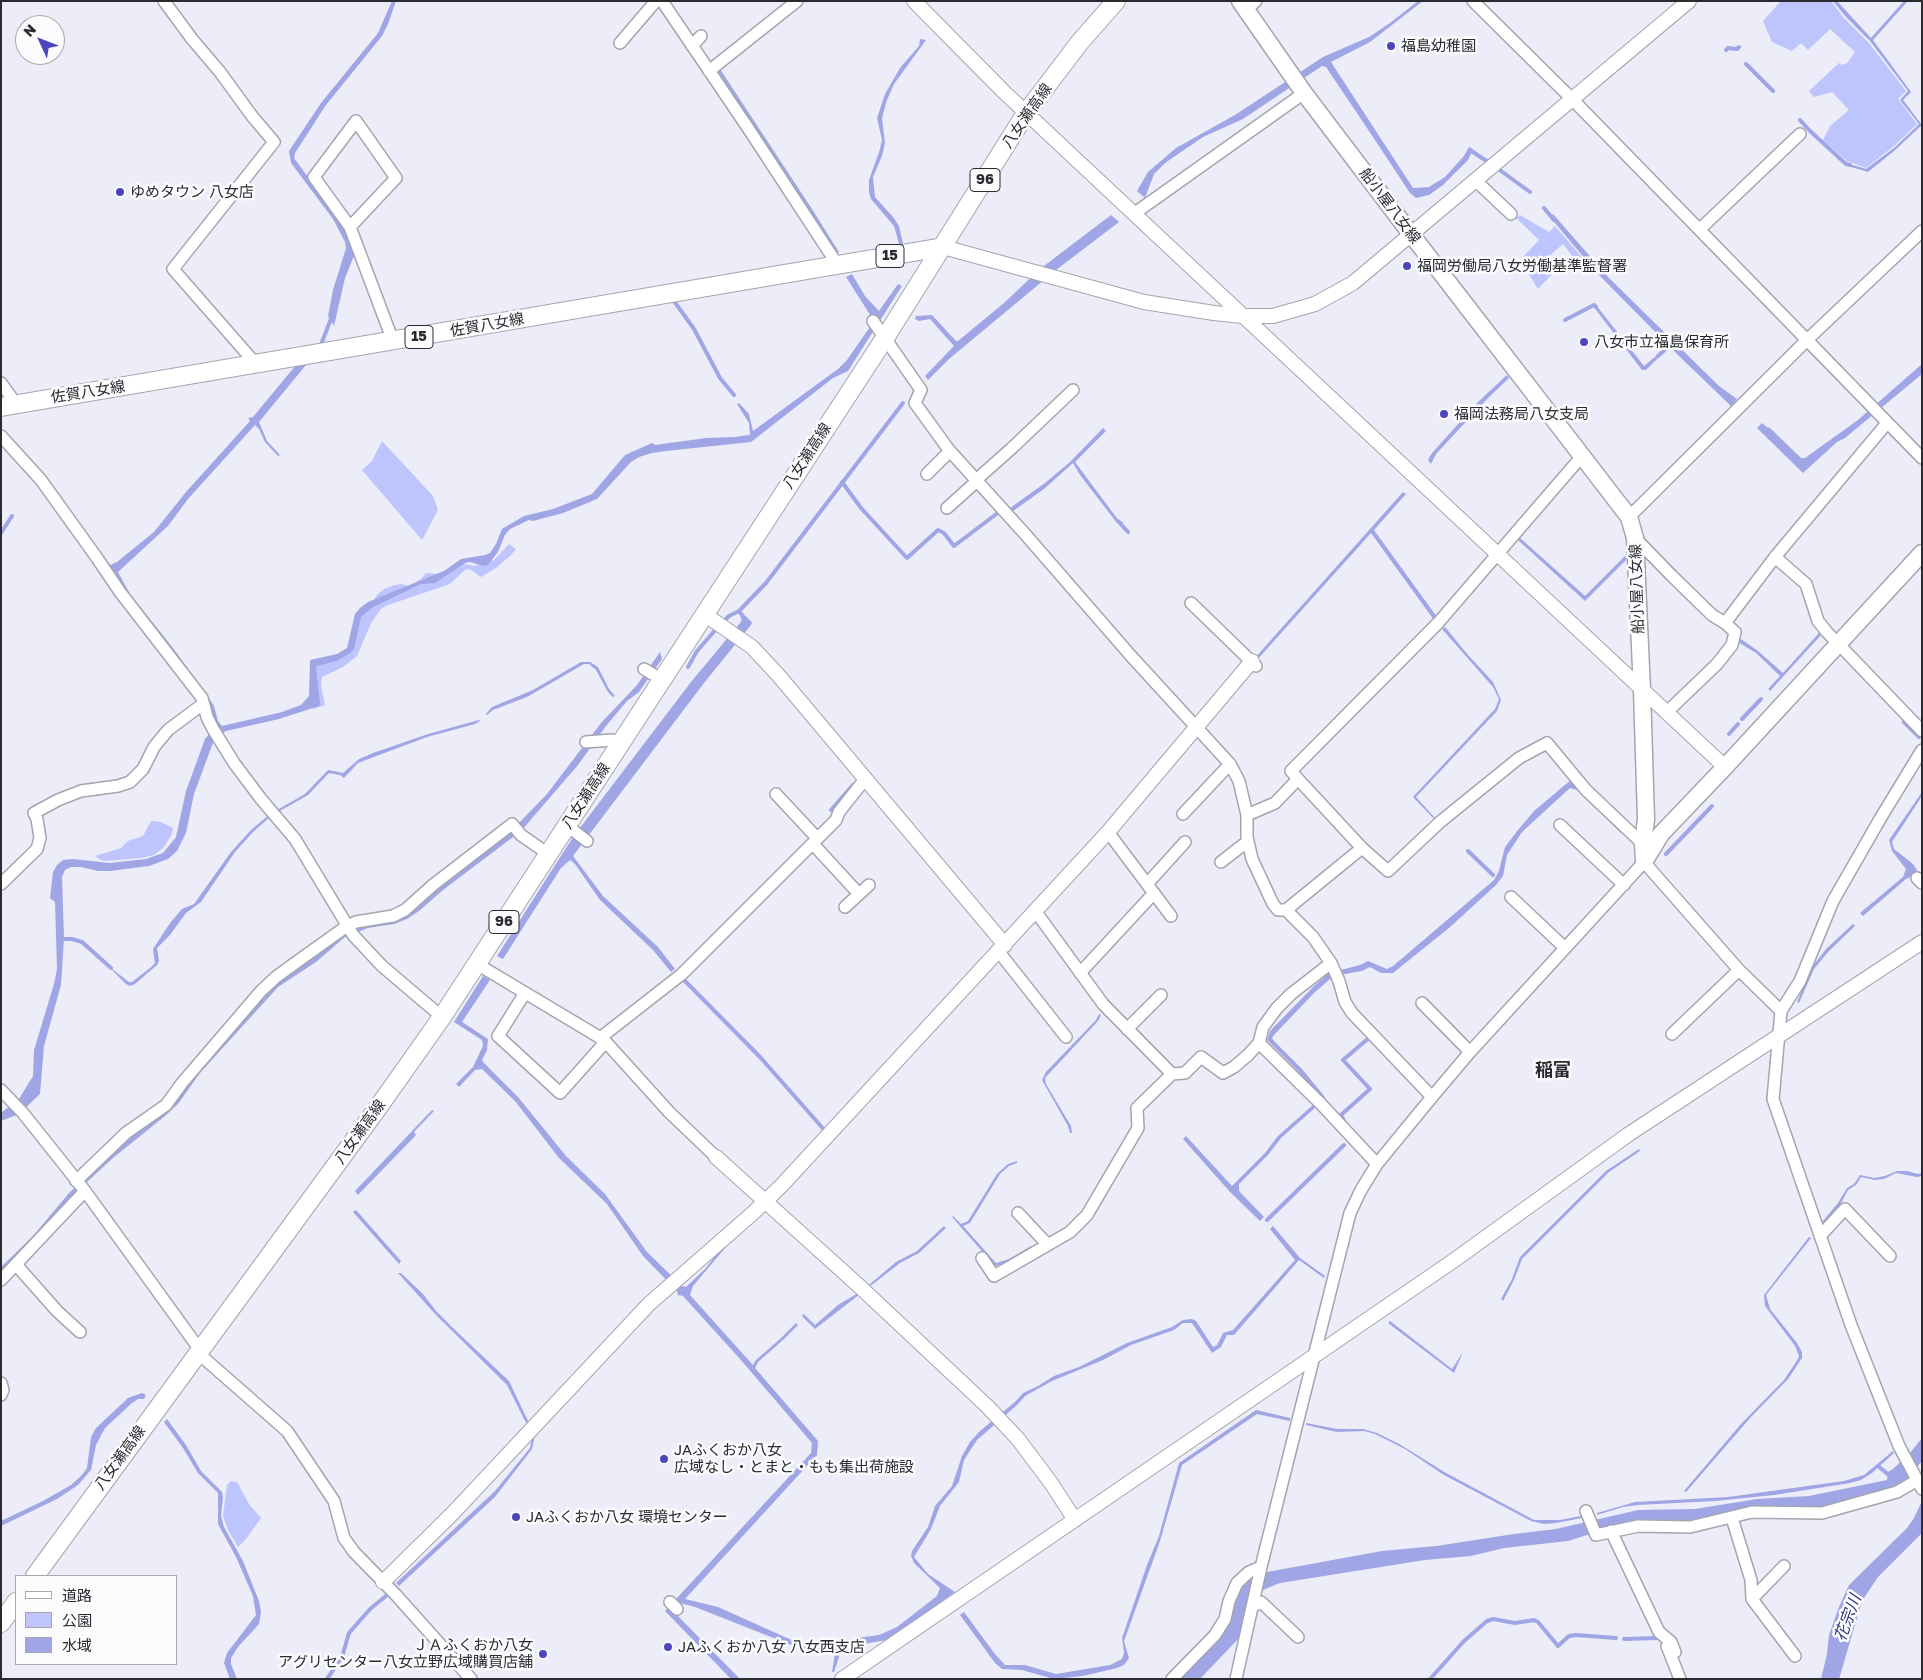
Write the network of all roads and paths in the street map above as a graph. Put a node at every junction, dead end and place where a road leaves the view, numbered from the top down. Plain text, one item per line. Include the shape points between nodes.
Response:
1 (164, 1) edge
2 (656, 1) edge
3 (662, 1) edge
4 (797, 1) edge
5 (914, 1) edge
6 (1116, 1) edge
7 (1474, 1) edge
8 (1689, 1) edge
9 (1248, 4) edge
10 (701, 36) dead end
11 (620, 43) dead end
12 (692, 46) junction
13 (709, 71) junction
14 (1304, 93) junction
15 (1572, 99) junction
16 (1026, 113) junction
17 (1800, 134) dead end
18 (1475, 180) junction
19 (1134, 213) junction
20 (1512, 214) dead end
21 (350, 228) junction
22 (1700, 229) junction
23 (1922, 231) edge
24 (1411, 234) junction
25 (943, 247) junction
26 (837, 264) junction
27 (1242, 316) junction
28 (878, 329) junction
29 (1808, 339) junction
30 (393, 341) junction
31 (256, 364) junction
32 (1, 382) edge
33 (1073, 390) dead end
34 (8, 405) edge
35 (1887, 423) junction
36 (1, 436) edge
37 (950, 451) junction
38 (1920, 453) edge
39 (1582, 456) junction
40 (927, 474) dead end
41 (976, 480) junction
42 (947, 508) dead end
43 (1629, 517) junction
44 (1635, 538) junction
45 (1922, 553) edge
46 (1499, 554) junction
47 (1775, 557) junction
48 (1191, 603) dead end
49 (710, 618) junction
50 (1725, 623) junction
51 (1839, 643) junction
52 (1254, 664) joint
53 (1642, 690) junction
54 (203, 704) junction
55 (1667, 712) junction
56 (1197, 727) junction
57 (1922, 731) edge
58 (612, 740) dead end
59 (590, 741) dead end
60 (1922, 750) edge
61 (1230, 764) junction
62 (1725, 767) junction
63 (866, 778) junction
64 (1298, 780) junction
65 (776, 794) dead end
66 (1183, 814) dead end
67 (1247, 814) junction
68 (1560, 825) dead end
69 (574, 831) dead end
70 (1108, 832) junction
71 (587, 841) dead end
72 (815, 841) junction
73 (1248, 841) junction
74 (1186, 842) dead end
75 (1643, 844) junction
76 (1362, 848) junction
77 (541, 849) dead end
78 (1221, 862) dead end
79 (1644, 862) junction
80 (1, 884) edge
81 (1147, 884) junction
82 (1624, 885) junction
83 (870, 886) dead end
84 (1154, 893) junction
85 (859, 894) junction
86 (1510, 897) dead end
87 (845, 907) dead end
88 (1286, 910) junction
89 (1036, 912) junction
90 (1171, 916) dead end
91 (350, 930) junction
92 (1922, 942) edge
93 (1565, 948) junction
94 (1002, 949) junction
95 (477, 964) junction
96 (1334, 970) junction
97 (1739, 970) junction
98 (1080, 973) junction
99 (524, 993) junction
100 (1160, 995) dead end
101 (1422, 1003) dead end
102 (1781, 1011) junction
103 (442, 1017) junction
104 (1127, 1029) junction
105 (1672, 1034) dead end
106 (1780, 1035) junction
107 (1066, 1037) dead end
108 (602, 1039) junction
109 (1259, 1043) junction
110 (1470, 1052) junction
111 (1172, 1074) junction
112 (1, 1090) edge
113 (1432, 1097) junction
114 (716, 1157) joint
115 (1377, 1164) junction
116 (80, 1185) junction
117 (765, 1201) junction
118 (1018, 1213) dead end
119 (1820, 1236) junction
120 (1044, 1241) junction
121 (1890, 1256) dead end
122 (982, 1258) dead end
123 (18, 1263) junction
124 (1, 1280) edge
125 (80, 1332) dead end
126 (199, 1351) junction
127 (1314, 1357) junction
128 (1, 1383) edge
129 (1, 1395) edge
130 (1919, 1484) edge
131 (1588, 1516) dead end
132 (1732, 1518) junction
133 (1075, 1520) junction
134 (1611, 1531) junction
135 (1784, 1566) dead end
136 (1261, 1567) junction
137 (36, 1575) edge
138 (383, 1582) junction
139 (1752, 1599) junction
140 (15, 1603) edge
141 (1253, 1604) junction
142 (1, 1623) edge
143 (1298, 1637) dead end
144 (1668, 1639) junction
145 (1675, 1652) dead end
146 (1795, 1656) dead end
147 (471, 1679) edge
148 (842, 1679) edge
149 (1172, 1679) edge
150 (1236, 1679) edge
151 (1680, 1679) edge

1 - 31 street via 274,142 172,268
2 - 11 street
3 - 12 street
4 - 13 street
5 - 16 street
6 - 16 main road, 八女瀬高線 / 96
7 - 15 street
8 - 15 street
9 - 14 main road, 船小屋八女線
10 - 12 street
12 - 13 street
13 - 26 street via 771,152
14 - 19 street
14 - 24 main road, 船小屋八女線
15 - 18 street
15 - 22 street
16 - 19 street
16 - 25 main road, 八女瀬高線 / 96
17 - 22 street
18 - 20 street
18 - 24 street
19 - 27 street
21 - 21 street via 314,178 356,121 396,178
21 - 30 street
22 - 29 street
23 - 29 street
24 - 27 street via 1353,282 1315,304 1273,316
24 - 39 main road, 船小屋八女線
25 - 26 main road, 佐賀八女線 / 15
25 - 27 street via 1144,302
25 - 28 main road, 八女瀬高線 / 96
26 - 30 main road, 佐賀八女線 / 15
27 - 46 street
28 - 37 street via 921,390 915,403
28 - 49 main road, 八女瀬高線 / 96
29 - 35 street
29 - 43 street
30 - 31 main road, 佐賀八女線 / 15
31 - 34 main road, 佐賀八女線 / 15
32 - 34 street
33 - 41 street
35 - 38 street
35 - 47 street
36 - 54 street via 41,480 120,592 202,698
37 - 40 street
37 - 41 street
39 - 43 main road, 船小屋八女線
39 - 46 street
41 - 42 street
41 - 56 street
43 - 44 main road, 船小屋八女線
44 - 50 street via 1712,615
44 - 53 main road, 船小屋八女線
45 - 51 main road
46 - 53 street
46 - 64 street via 1438,623 1292,771
47 - 50 street
47 - 51 street via 1806,584 1818,621
48 - 52 street
49 - 63 street via 752,647
49 - 95 main road, 八女瀬高線 / 96
50 - 55 street via 1735,632 1732,645
51 - 57 street
51 - 62 main road
52 - 56 street
53 - 55 street
53 - 75 main road, 船小屋八女線 via 1646,819
54 - 80 street via 168,730 154,747 143,769 130,782 81,792 34,813 40,838 37,849
54 - 91 street via 215,733 234,763 295,839
55 - 62 street
56 - 61 street
56 - 70 street
58 - 59 street
60 - 102 street via 1833,901 1800,981
61 - 66 street
61 - 67 street via 1239,781
62 - 79 main road via 1661,834
63 - 72 street via 836,820
63 - 94 street
64 - 67 street via 1275,803
64 - 76 street
65 - 72 street
67 - 73 street
68 - 82 street
69 - 71 street
70 - 81 street
70 - 89 street
72 - 85 street
72 - 108 street via 682,974
73 - 78 street
73 - 88 street via 1252,859 1273,904 1278,910
74 - 81 street
75 - 76 street via 1586,790 1547,743 1518,758 1440,822 1388,871
75 - 79 main road, 船小屋八女線
76 - 88 street
77 - 91 street via 512,824 405,910 393,916 356,922
79 - 82 street
79 - 97 street
81 - 84 street
82 - 93 street
83 - 85 street
84 - 90 street
84 - 98 street
85 - 87 street
86 - 93 street
88 - 96 street via 1313,937
89 - 94 street
89 - 98 street
91 - 103 street via 382,966
91 - 116 street via 276,977 261,991 166,1105 126,1134
92 - 106 street
93 - 110 street
94 - 107 street
94 - 117 street
95 - 99 street
95 - 103 main road, 八女瀬高線 / 96
96 - 109 street via 1291,994 1263,1027
96 - 113 street via 1352,1013
97 - 102 street
97 - 105 street
98 - 104 street
99 - 108 street
99 - 108 street via 498,1036 560,1093 601,1047
100 - 104 street
101 - 110 street
102 - 106 street
103 - 126 main road, 八女瀬高線 / 96
104 - 111 street
106 - 119 street via 1773,1099
106 - 127 street via 1629,1134
108 - 114 street via 669,1112
109 - 111 street via 1223,1073 1201,1057 1184,1072
109 - 115 street
110 - 113 street
111 - 120 street via 1137,1108 1138,1128 1087,1215 1070,1232
112 - 116 street
113 - 115 street
114 - 117 street
115 - 127 street via 1350,1213
116 - 123 street
116 - 126 street
117 - 133 street via 993,1412 1051,1483
117 - 138 street via 650,1304 452,1514
118 - 120 street
119 - 121 street via 1845,1209
119 - 130 street via 1898,1446
120 - 122 street via 994,1276
123 - 124 street
123 - 125 street via 19,1268
126 - 137 main road, 八女瀬高線 / 96
126 - 138 street via 287,1430 334,1501 344,1538
127 - 133 street
127 - 136 street
128 - 129 street
130 - 132 street via 1822,1513 1752,1512
131 - 134 street via 1596,1535
132 - 134 street via 1690,1527 1638,1526
132 - 139 street via 1751,1580
133 - 148 street
134 - 144 street via 1659,1632
135 - 139 street
136 - 141 street
136 - 149 street via 1236,1583 1225,1619 1215,1635
138 - 147 street
139 - 146 street
140 - 142 main road
141 - 143 street via 1261,1602
141 - 150 street
144 - 145 street
144 - 151 street via 1666,1644

